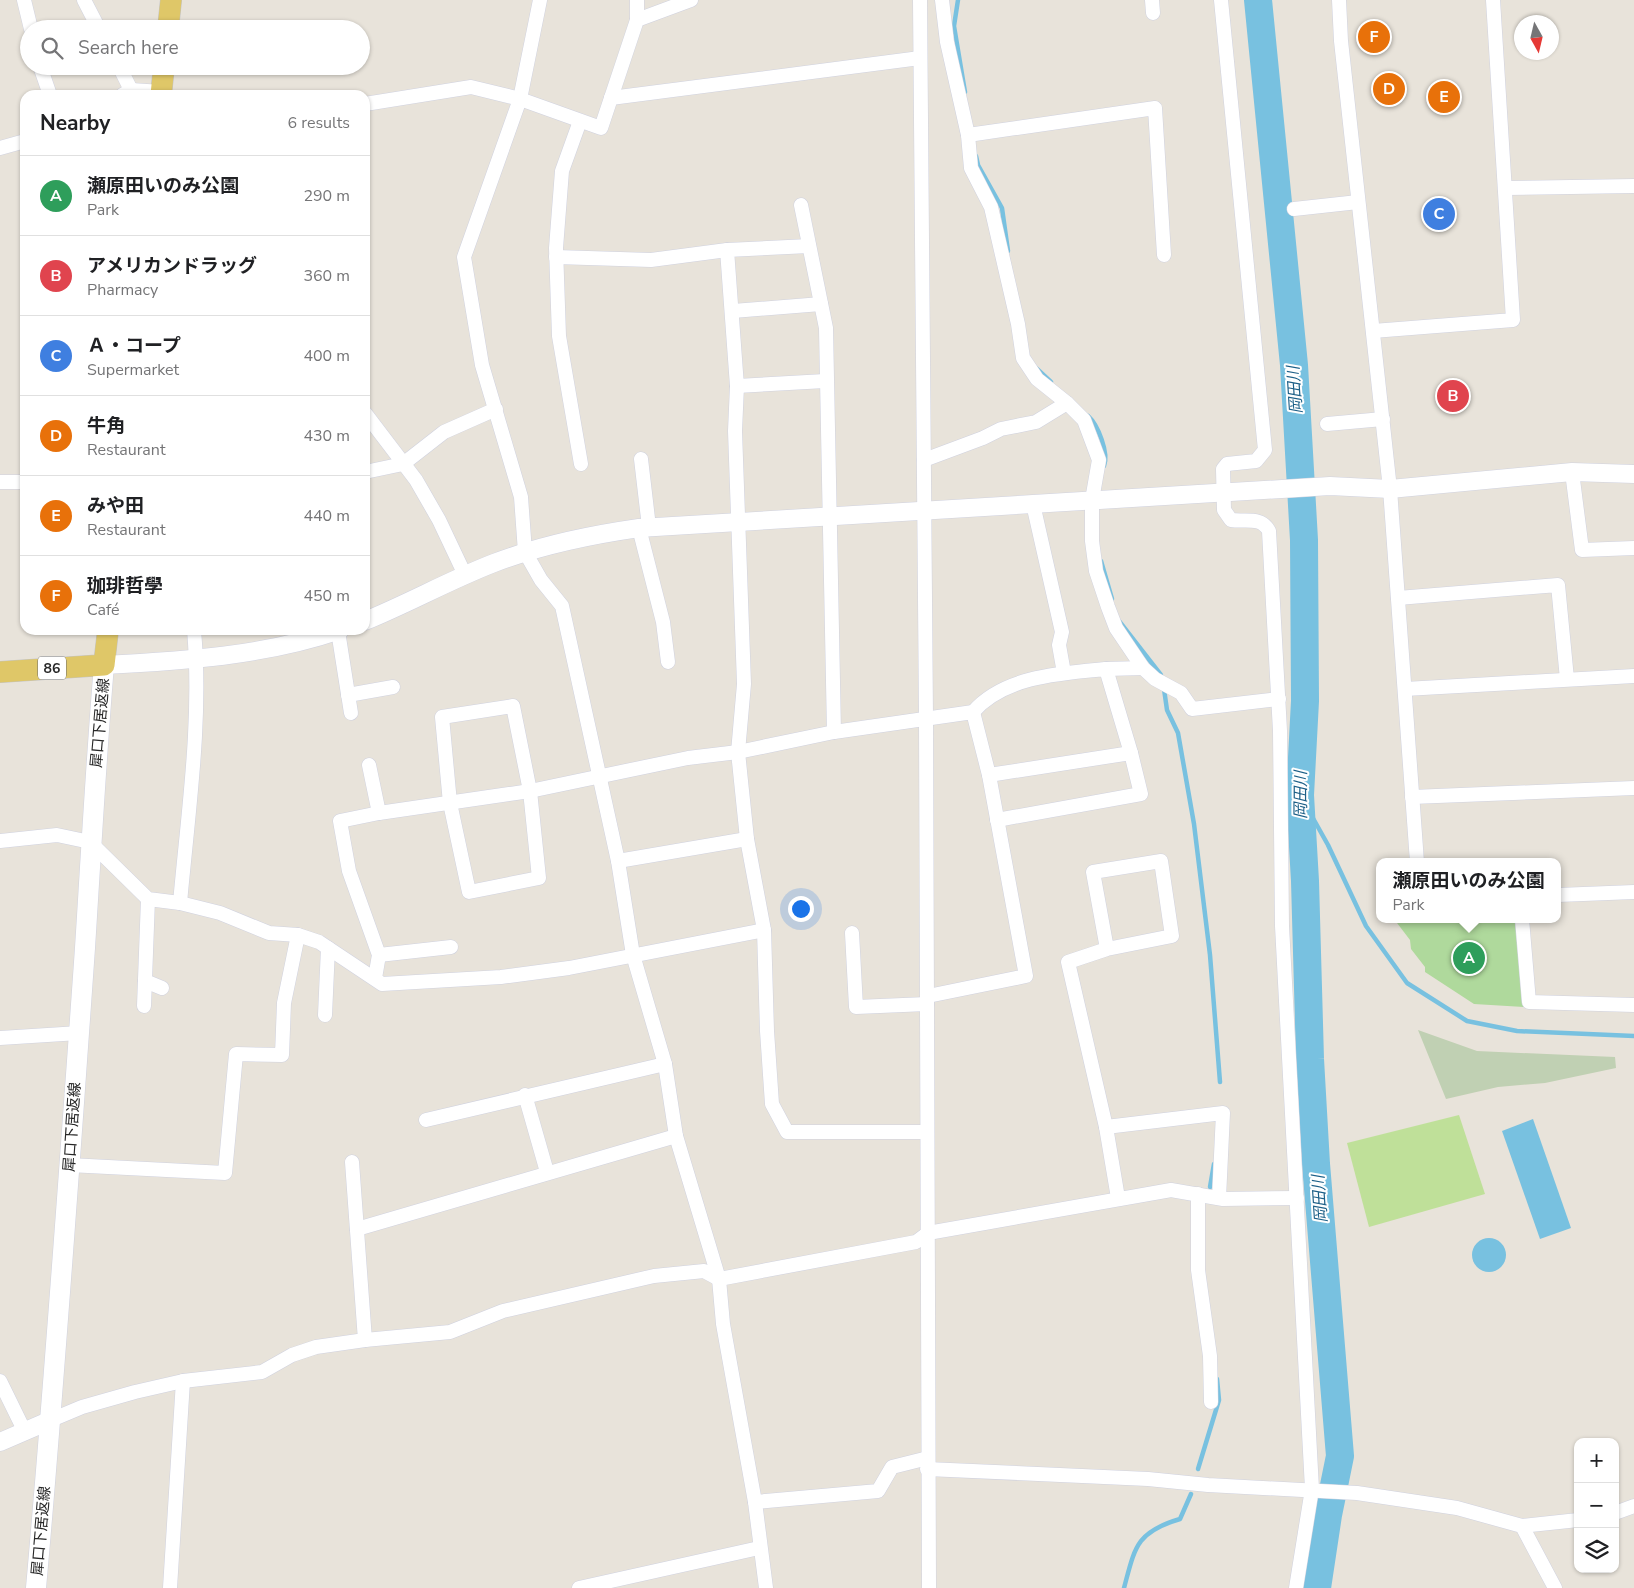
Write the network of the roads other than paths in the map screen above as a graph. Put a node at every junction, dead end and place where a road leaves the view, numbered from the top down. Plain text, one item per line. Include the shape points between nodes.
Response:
1 (24, 0) edge
2 (84, 0) edge
3 (171, 0) edge
4 (540, 0) edge
5 (637, 0) edge
6 (691, 0) edge
7 (920, 0) edge
8 (942, 0) edge
9 (1221, 0) edge
10 (1339, 0) edge
11 (1493, 0) edge
12 (29, 20) edge
13 (94, 20) edge
14 (169, 20) edge
15 (637, 20) junction
16 (920, 58) junction
17 (43, 75) edge
18 (121, 75) edge
19 (163, 75) edge
20 (48, 90) edge
21 (125, 90) edge
22 (162, 90) edge
23 (611, 98) junction
24 (520, 99) junction
25 (370, 103) edge
26 (580, 121) junction
27 (968, 135) junction
28 (20, 142) edge
29 (0, 148) edge
30 (1634, 186) edge
31 (1506, 188) junction
32 (1358, 202) junction
33 (802, 205) dead end
34 (1294, 209) dead end
35 (809, 246) junction
36 (727, 250) junction
37 (1164, 255) dead end
38 (556, 257) junction
39 (821, 304) junction
40 (733, 311) junction
41 (1373, 331) junction
42 (826, 382) junction
43 (738, 386) junction
44 (1067, 403) junction
45 (496, 410) junction
46 (1383, 419) junction
47 (370, 420) edge
48 (1326, 424) dead end
49 (641, 459) dead end
50 (924, 460) junction
51 (403, 464) junction
52 (581, 464) dead end
53 (370, 471) edge
54 (1572, 472) junction
55 (1634, 474) edge
56 (0, 482) edge
57 (20, 482) edge
58 (1390, 490) junction
59 (1223, 492) junction
60 (1092, 500) junction
61 (1033, 504) junction
62 (924, 511) junction
63 (829, 516) junction
64 (739, 521) junction
65 (644, 527) junction
66 (1634, 548) edge
67 (525, 552) junction
68 (465, 576) junction
69 (1398, 598) junction
70 (370, 619) edge
71 (107, 635) edge
72 (194, 635) edge
73 (322, 635) edge
74 (340, 635) edge
75 (196, 658) junction
76 (668, 662) dead end
77 (104, 665) junction
78 (1143, 668) junction
79 (1106, 669) junction
80 (0, 672) edge
81 (1064, 673) junction
82 (1634, 676) edge
83 (1567, 679) junction
84 (393, 687) dead end
85 (1405, 689) junction
86 (348, 695) junction
87 (1279, 699) junction
88 (973, 712) junction
89 (351, 713) dead end
90 (926, 718) junction
91 (834, 732) junction
92 (738, 752) junction
93 (1131, 753) junction
94 (369, 765) dead end
95 (989, 775) junction
96 (600, 776) junction
97 (1634, 788) edge
98 (530, 791) junction
99 (1412, 797) junction
100 (450, 803) junction
101 (379, 813) junction
102 (997, 820) junction
103 (747, 839) junction
104 (0, 841) edge
105 (90, 842) junction
106 (1417, 858) edge
107 (618, 861) junction
108 (1634, 892) edge
109 (1561, 895) edge
110 (148, 899) junction
111 (180, 903) junction
112 (1522, 923) edge
113 (764, 930) junction
114 (852, 933) dead end
115 (298, 935) junction
116 (451, 947) dead end
117 (328, 948) junction
118 (1107, 949) junction
119 (379, 955) junction
120 (633, 955) junction
121 (375, 978) junction
122 (145, 981) junction
123 (162, 988) dead end
124 (928, 1000) junction
125 (1634, 1005) edge
126 (144, 1006) dead end
127 (325, 1015) dead end
128 (78, 1033) junction
129 (0, 1038) edge
130 (665, 1064) junction
131 (525, 1095) junction
132 (426, 1120) dead end
133 (1106, 1127) junction
134 (927, 1132) junction
135 (676, 1136) junction
136 (352, 1162) dead end
137 (69, 1166) junction
138 (547, 1172) junction
139 (1198, 1194) junction
140 (1118, 1198) junction
141 (1219, 1198) junction
142 (1297, 1198) junction
143 (357, 1229) junction
144 (928, 1233) junction
145 (719, 1279) junction
146 (365, 1340) junction
147 (0, 1381) edge
148 (183, 1381) junction
149 (1211, 1402) dead end
150 (51, 1420) junction
151 (24, 1430) junction
152 (0, 1442) edge
153 (928, 1464) junction
154 (1316, 1490) junction
155 (754, 1502) junction
156 (1634, 1506) edge
157 (1619, 1512) edge
158 (1574, 1520) edge
159 (1522, 1526) junction
160 (759, 1548) junction
161 (36, 1588) edge
162 (170, 1588) edge
163 (579, 1588) edge
164 (766, 1588) edge
165 (929, 1588) edge
166 (1296, 1588) edge
167 (1555, 1588) edge

1 - 12 street
2 - 13 street
3 - 14 main road
4 - 24 street
5 - 15 street
6 - 15 street
7 - 16 street
8 - 27 street via 956,91
9 - 59 street via 1265,450 1256,461 1227,464
10 - 32 street
11 - 31 street
15 - 23 street
16 - 23 street
16 - 50 street
17 - 20 street
18 - 21 street
19 - 22 main road
23 - 26 street via 601,128
24 - 25 street via 471,87
24 - 26 street
24 - 45 street via 464,257 482,365
26 - 38 street via 562,171
27 - 37 street via 1155,108
27 - 44 street via 971,168 991,207 999,238 1023,358 1037,379
28 - 29 street
30 - 31 street
31 - 41 street via 1513,320
32 - 34 street
32 - 41 street
33 - 35 street
35 - 36 street
35 - 39 street
36 - 38 street via 651,260
36 - 40 street
38 - 52 street via 559,336
39 - 40 street
39 - 42 street via 826,328
40 - 43 street
41 - 46 street
42 - 43 street
42 - 63 street
43 - 64 street via 735,431
44 - 50 street via 1036,422 1001,429
44 - 60 street via 1084,420 1099,460
45 - 51 street via 444,432
45 - 67 street via 521,497
46 - 48 street
46 - 58 street
47 - 51 street
49 - 65 street
50 - 62 street
51 - 53 street
51 - 68 street via 439,520
54 - 55 street
54 - 58 street
54 - 66 street via 1582,550
56 - 57 street
58 - 59 street via 1330,486
58 - 69 street
59 - 60 street
59 - 87 street via 1224,510 1230,520 1258,520 1269,531
60 - 61 street
60 - 78 street via 1096,571 1116,628
61 - 62 street
61 - 81 street via 1062,632 1059,645
62 - 63 street
62 - 90 street
63 - 64 street
63 - 91 street
64 - 65 street
64 - 92 street via 744,684
65 - 67 street via 568,540
65 - 76 street
67 - 68 street
67 - 96 street via 540,580 562,606
68 - 70 street
69 - 83 street via 1558,585
69 - 85 street
71 - 77 main road
72 - 75 street
73 - 75 street via 287,645
74 - 86 street
75 - 77 street
75 - 111 street via 193,759
77 - 80 main road, 86
77 - 105 main road, 犀口下居返線
78 - 79 street
78 - 87 street via 1155,679 1181,693 1192,709
79 - 81 street
79 - 93 street
81 - 88 street via 1024,682 997,693
82 - 83 street
83 - 85 street
84 - 86 street
85 - 99 street
86 - 89 street
87 - 142 street via 1282,926
88 - 90 street
88 - 95 street
90 - 91 street
90 - 124 street
91 - 92 street
92 - 96 street via 688,758
92 - 103 street
93 - 95 street
93 - 102 street via 1141,794
94 - 101 street
95 - 102 street
96 - 98 street
96 - 107 street
97 - 99 street
98 - 100 street
98 - 100 street via 513,706 442,717
98 - 100 street via 539,878 469,892
99 - 106 street
100 - 101 street
101 - 119 street via 340,821 350,872
102 - 124 street via 1026,976
103 - 107 street
103 - 113 street
104 - 105 street via 56,835
105 - 110 street
105 - 128 main road, 犀口下居返線
107 - 120 street
108 - 109 street
110 - 111 street
110 - 122 street
111 - 115 street via 220,913 269,933
112 - 125 street via 1529,1002
113 - 120 street
113 - 134 street via 772,1104 787,1132
114 - 124 street via 856,1006
115 - 117 street
115 - 137 street via 284,1003 282,1055 236,1054 225,1173
116 - 119 street
117 - 121 street
117 - 127 street
118 - 118 street via 1172,936 1161,861 1093,872
118 - 133 street via 1068,962
119 - 121 street
120 - 121 street via 501,977 382,984
120 - 130 street
122 - 123 street
122 - 126 street
124 - 134 street
128 - 129 street
128 - 137 main road, 犀口下居返線
130 - 131 street
130 - 135 street
131 - 132 street
131 - 138 street
133 - 140 street
133 - 141 street via 1223,1113
134 - 144 street
135 - 138 street
135 - 145 street
136 - 143 street
137 - 150 main road, 犀口下居返線
138 - 143 street
139 - 140 street via 1171,1190
139 - 141 street
139 - 149 street via 1198,1270 1210,1356
140 - 144 street
141 - 142 street
142 - 154 street
143 - 146 street
144 - 145 street via 916,1242
144 - 153 street
145 - 146 street via 704,1271 654,1276 503,1311 450,1332
145 - 155 street via 723,1324
146 - 148 street via 316,1347 292,1355 262,1372
147 - 151 street
148 - 150 street via 82,1407
148 - 162 street
150 - 151 street
150 - 161 main road, 犀口下居返線
151 - 152 street
153 - 154 street via 1208,1486
153 - 155 street via 892,1468 878,1491
153 - 165 street
154 - 159 street via 1458,1508
154 - 166 street
155 - 160 street
156 - 157 street
158 - 159 street
159 - 167 street
160 - 163 street
160 - 164 street

